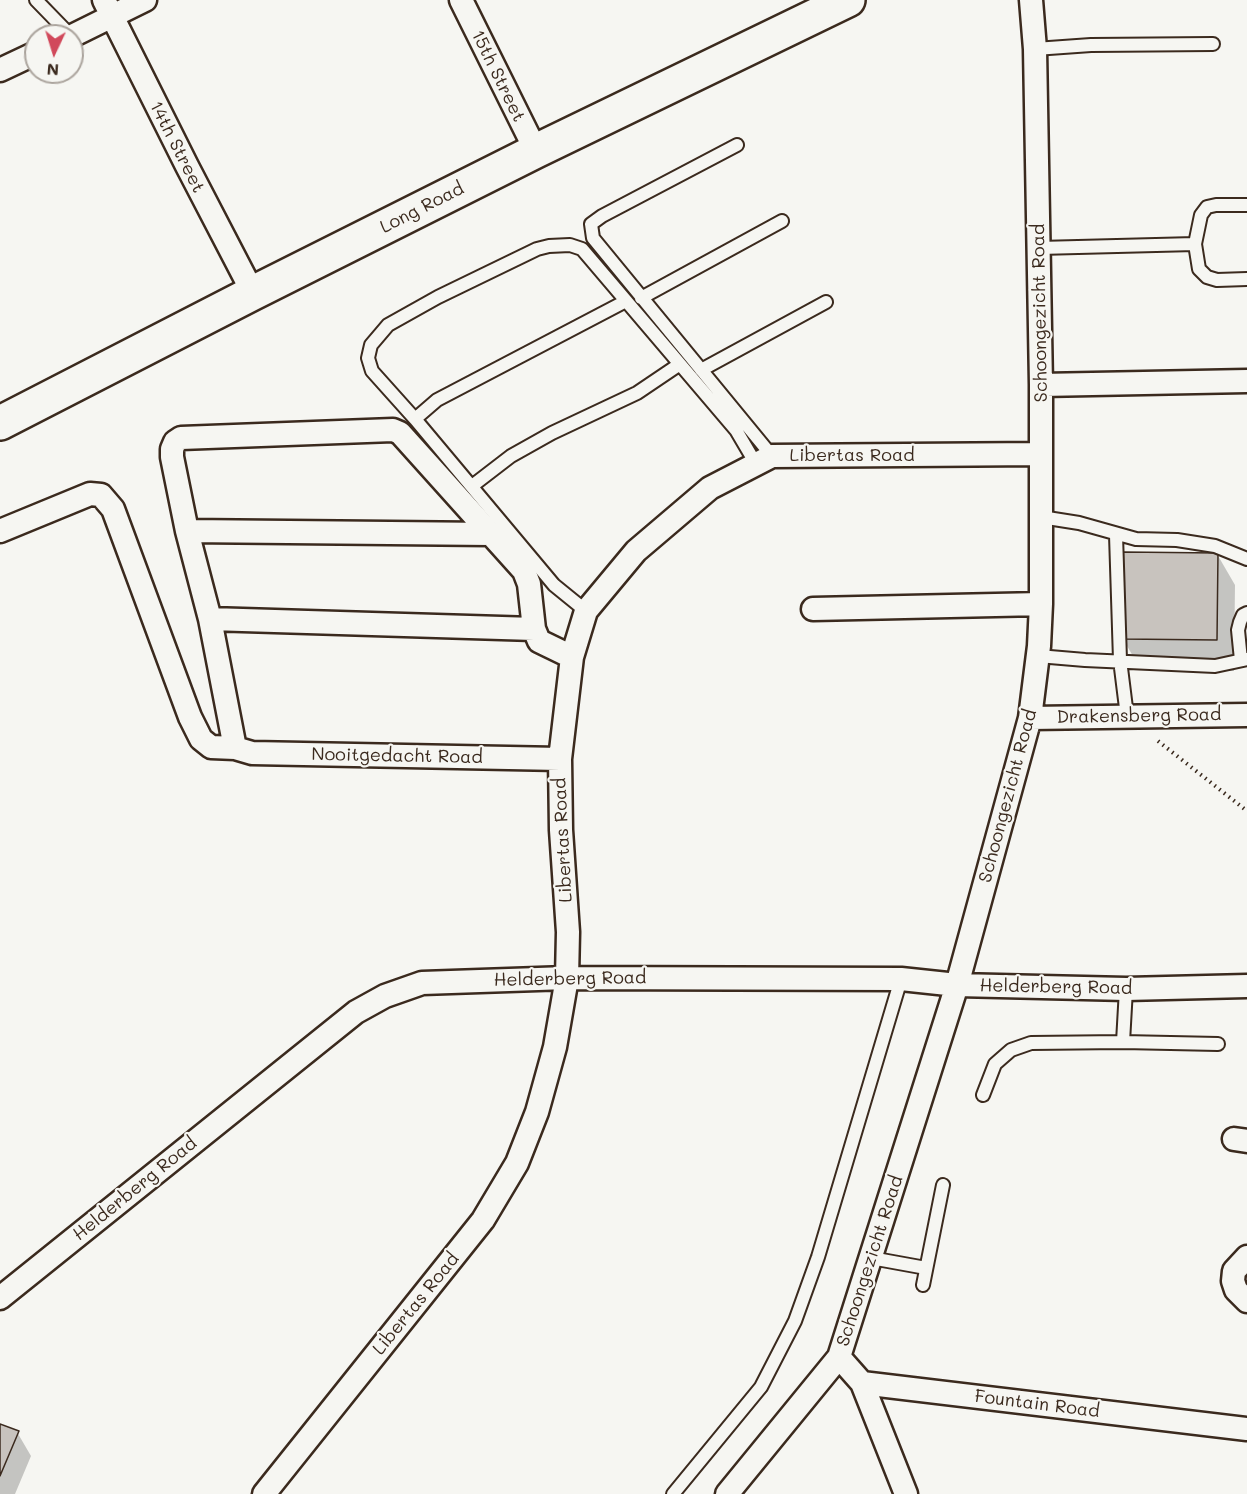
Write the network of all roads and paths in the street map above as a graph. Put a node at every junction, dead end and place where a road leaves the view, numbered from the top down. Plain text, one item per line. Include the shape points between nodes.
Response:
1 (36, 0) edge
2 (145, 0) edge
3 (461, 0) edge
4 (848, 0) edge
5 (1031, 0) edge
6 (108, 8) edge
7 (59, 24) edge
8 (84, 26) edge
9 (1213, 44) dead end
10 (1035, 50) junction
11 (24, 59) edge
12 (0, 70) edge
13 (737, 145) dead end
14 (536, 151) junction
15 (1247, 205) edge
16 (782, 221) dead end
17 (1195, 244) junction
18 (1039, 248) junction
19 (1247, 279) edge
20 (253, 293) junction
21 (641, 298) junction
22 (626, 301) junction
23 (826, 302) dead end
24 (681, 364) junction
25 (701, 370) junction
26 (1247, 381) edge
27 (1041, 385) junction
28 (415, 419) junction
29 (0, 423) edge
30 (1041, 454) junction
31 (764, 460) junction
32 (472, 486) junction
33 (1041, 517) junction
34 (0, 531) edge
35 (187, 531) junction
36 (491, 534) junction
37 (1116, 535) junction
38 (1247, 559) edge
39 (1041, 604) junction
40 (813, 609) dead end
41 (586, 611) junction
42 (1247, 613) edge
43 (210, 619) junction
44 (534, 629) junction
45 (1038, 656) junction
46 (572, 657) junction
47 (1120, 660) junction
48 (1244, 660) edge
49 (1247, 715) edge
50 (1127, 716) junction
51 (1030, 718) junction
52 (235, 748) junction
53 (560, 759) junction
54 (1247, 811) edge
55 (567, 978) junction
56 (901, 979) junction
57 (957, 985) junction
58 (1247, 986) edge
59 (1126, 989) junction
60 (1123, 1042) junction
61 (1218, 1044) dead end
62 (983, 1095) dead end
63 (943, 1185) dead end
64 (1247, 1257) edge
65 (871, 1258) junction
66 (926, 1268) junction
67 (923, 1286) dead end
68 (0, 1298) edge
69 (1247, 1301) edge
70 (839, 1357) junction
71 (862, 1383) junction
72 (1247, 1429) edge
73 (264, 1494) edge
74 (673, 1494) edge
75 (727, 1494) edge
76 (906, 1494) edge

1 - 7 lane
2 - 6 street
3 - 14 street, 15th Street
4 - 14 main road, Long Road
5 - 10 street, Schoongezicht Road
6 - 8 street
6 - 20 street, 14th Street
9 - 10 lane via 1091,45
10 - 18 street, Schoongezicht Road
11 - 12 street
13 - 21 lane via 591,224 593,238
14 - 20 main road, Long Road
15 - 17 lane via 1207,207 1201,215
16 - 21 lane
17 - 18 lane
17 - 19 lane via 1199,269 1207,277
18 - 27 street, Schoongezicht Road
20 - 29 main road, Long Road
21 - 25 lane
22 - 24 lane
22 - 28 lane via 436,400
22 - 28 lane via 582,249 570,244 537,249 418,309 388,326 370,345 368,358 372,371
23 - 25 lane
24 - 31 lane
24 - 32 lane via 637,393 511,456
25 - 31 lane
26 - 27 street
27 - 30 street, Schoongezicht Road
28 - 32 lane
30 - 31 street, Libertas Road
30 - 33 street, Schoongezicht Road
31 - 41 street, Libertas Road via 711,488 636,551
32 - 41 lane via 554,585
33 - 37 lane via 1079,523
33 - 39 street, Schoongezicht Road
34 - 52 street, Nooitgedacht Road via 90,494 101,495 113,509 201,739 211,747
35 - 36 street
35 - 36 street via 172,457 175,442 181,438 393,430 400,433
35 - 43 street
36 - 44 street via 524,571
37 - 38 lane via 1205,544
37 - 47 lane
39 - 40 street
39 - 45 street, Schoongezicht Road
41 - 46 street, Libertas Road
42 - 48 lane via 1238,630
43 - 44 street
43 - 52 street
44 - 46 street via 539,641
45 - 47 lane
45 - 51 street, Schoongezicht Road
46 - 53 street, Libertas Road
47 - 48 lane via 1215,666
47 - 50 lane
49 - 50 street, Drakensberg Road
50 - 51 street, Drakensberg Road
50 - 54 path
51 - 57 street, Schoongezicht Road
52 - 53 street, Nooitgedacht Road via 252,753
53 - 55 street, Libertas Road
55 - 56 street, Helderberg Road
55 - 68 street, Helderberg Road via 422,983 356,1012
55 - 73 street, Libertas Road via 555,1047 537,1113 517,1163 483,1220
56 - 57 street, Helderberg Road
56 - 74 lane via 822,1246 795,1321 761,1387
57 - 59 street, Helderberg Road
57 - 65 street, Schoongezicht Road
58 - 59 street, Helderberg Road
59 - 60 lane
60 - 61 lane
60 - 62 lane via 1031,1043 1011,1050 995,1064
63 - 66 lane
64 - 69 street via 1234,1271 1233,1281
65 - 66 lane
65 - 70 street, Schoongezicht Road
66 - 67 lane
70 - 71 street
70 - 75 street, Schoongezicht Road
71 - 72 street, Fountain Road
71 - 76 street

